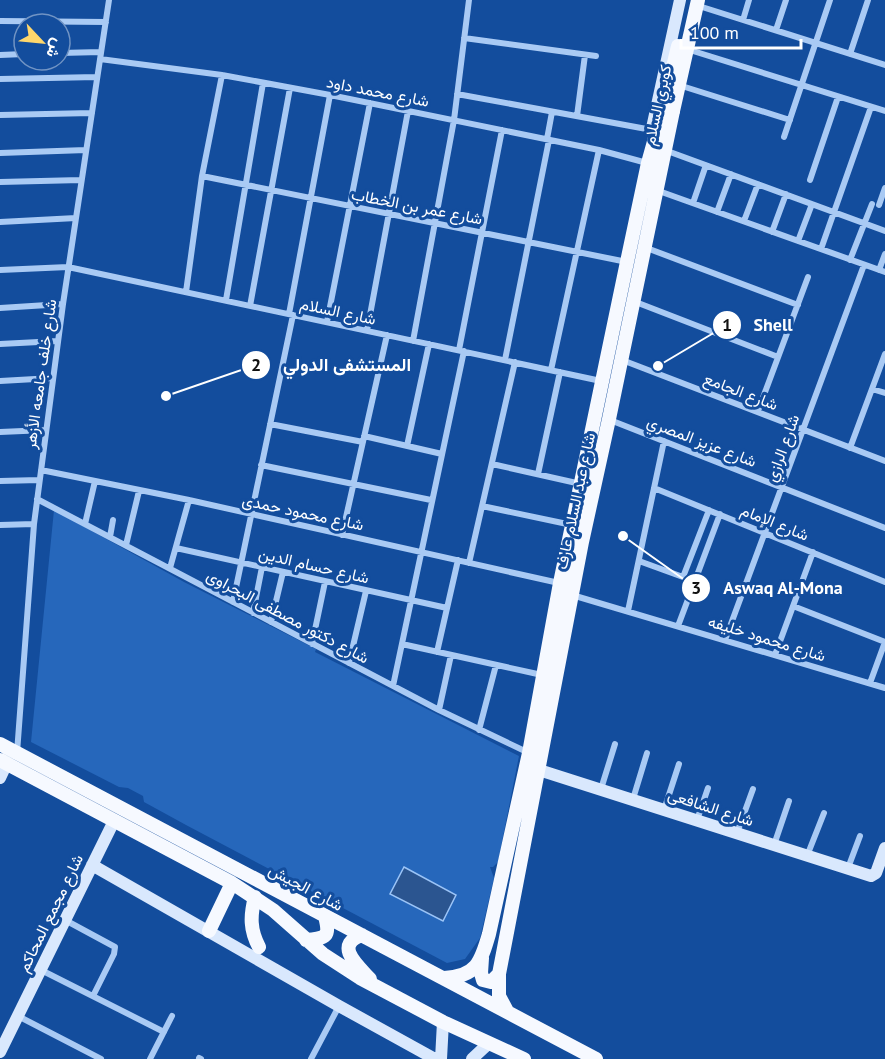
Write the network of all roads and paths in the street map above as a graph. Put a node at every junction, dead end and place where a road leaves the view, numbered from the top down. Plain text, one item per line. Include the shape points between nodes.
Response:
1 (109, 0) edge
2 (469, 0) edge
3 (680, 0) edge
4 (689, 0) edge
5 (749, 0) edge
6 (786, 0) edge
7 (830, 0) edge
8 (868, 0) edge
9 (701, 2) edge
10 (743, 20) junction
11 (0, 21) edge
12 (105, 22) junction
13 (776, 30) junction
14 (464, 38) junction
15 (816, 43) junction
16 (693, 51) junction
17 (72, 54) edge
18 (850, 54) junction
19 (585, 55) junction
20 (100, 56) junction
21 (596, 56) dead end
22 (885, 65) edge
23 (222, 75) junction
24 (97, 77) junction
25 (0, 79) edge
26 (263, 82) junction
27 (802, 85) junction
28 (685, 87) junction
29 (291, 88) junction
30 (458, 94) junction
31 (330, 95) junction
32 (658, 95) junction
33 (838, 97) junction
34 (370, 103) junction
35 (672, 107) junction
36 (871, 107) junction
37 (408, 111) junction
38 (885, 111) edge
39 (552, 112) junction
40 (92, 113) junction
41 (0, 115) edge
42 (577, 116) junction
43 (454, 120) junction
44 (790, 120) junction
45 (502, 130) junction
46 (652, 130) junction
47 (784, 137) dead end
48 (548, 140) junction
49 (86, 150) junction
50 (599, 150) junction
51 (670, 152) junction
52 (0, 153) edge
53 (648, 163) junction
54 (706, 165) junction
55 (731, 174) junction
56 (202, 176) junction
57 (81, 180) junction
58 (810, 180) dead end
59 (0, 182) edge
60 (758, 184) junction
61 (245, 185) junction
62 (657, 186) junction
63 (885, 188) edge
64 (271, 190) junction
65 (786, 194) junction
66 (311, 198) junction
67 (693, 203) junction
68 (812, 204) junction
69 (350, 206) junction
70 (717, 212) junction
71 (834, 212) junction
72 (388, 214) junction
73 (76, 218) junction
74 (744, 221) junction
75 (0, 222) edge
76 (435, 223) junction
77 (865, 224) junction
78 (772, 231) junction
79 (885, 231) edge
80 (482, 233) junction
81 (798, 241) junction
82 (528, 242) junction
83 (644, 247) junction
84 (821, 249) junction
85 (577, 252) junction
86 (885, 254) edge
87 (850, 260) junction
88 (627, 262) junction
89 (864, 265) junction
90 (69, 267) junction
91 (0, 270) edge
92 (882, 271) edge
93 (808, 277) dead end
94 (186, 292) junction
95 (226, 300) junction
96 (633, 301) junction
97 (63, 304) junction
98 (798, 305) junction
99 (250, 306) junction
100 (0, 308) edge
101 (291, 314) junction
102 (327, 322) junction
103 (367, 331) junction
104 (387, 335) junction
105 (58, 341) junction
106 (414, 341) junction
107 (0, 344) edge
108 (429, 344) junction
109 (461, 351) junction
110 (885, 354) edge
111 (778, 357) junction
112 (621, 359) junction
113 (505, 360) junction
114 (515, 362) junction
115 (551, 370) junction
116 (560, 372) junction
117 (53, 378) junction
118 (0, 381) edge
119 (602, 381) junction
120 (872, 388) junction
121 (885, 393) edge
122 (758, 411) junction
123 (609, 419) junction
124 (270, 424) junction
125 (803, 429) junction
126 (46, 430) junction
127 (0, 432) edge
128 (364, 439) junction
129 (664, 441) junction
130 (407, 446) junction
131 (850, 448) junction
132 (441, 454) junction
133 (885, 461) edge
134 (492, 464) junction
135 (261, 465) junction
136 (41, 470) junction
137 (538, 474) junction
138 (39, 480) junction
139 (0, 481) edge
140 (94, 481) junction
141 (353, 484) junction
142 (581, 484) junction
143 (782, 486) junction
144 (654, 488) junction
145 (139, 491) junction
146 (37, 499) junction
147 (189, 500) junction
148 (431, 500) junction
149 (482, 506) junction
150 (709, 510) junction
151 (720, 514) junction
152 (250, 515) junction
153 (113, 520) dead end
154 (34, 524) junction
155 (85, 524) junction
156 (0, 525) edge
157 (572, 525) junction
158 (885, 528) edge
159 (765, 532) junction
160 (342, 535) junction
161 (110, 537) junction
162 (126, 545) junction
163 (176, 548) junction
164 (420, 552) junction
165 (813, 552) junction
166 (458, 560) junction
167 (639, 561) junction
168 (240, 562) junction
169 (469, 563) junction
170 (262, 567) junction
171 (170, 568) junction
172 (283, 572) junction
173 (683, 577) junction
174 (694, 581) junction
175 (325, 582) junction
176 (885, 582) edge
177 (560, 583) junction
178 (366, 591) junction
179 (573, 595) junction
180 (410, 600) junction
181 (233, 602) junction
182 (793, 606) junction
183 (447, 608) junction
184 (628, 611) junction
185 (253, 613) junction
186 (272, 622) junction
187 (678, 626) junction
188 (726, 640) junction
189 (885, 642) edge
190 (312, 644) junction
191 (402, 644) junction
192 (437, 652) junction
193 (451, 655) junction
194 (775, 655) junction
195 (349, 663) junction
196 (496, 665) junction
197 (543, 675) junction
198 (870, 683) junction
199 (393, 686) junction
200 (885, 687) edge
201 (438, 710) junction
202 (479, 730) junction
203 (0, 744) edge
204 (615, 744) dead end
205 (17, 753) junction
206 (529, 753) junction
207 (647, 753) dead end
208 (4, 762) edge
209 (679, 764) dead end
210 (539, 770) junction
211 (0, 778) edge
212 (708, 788) dead end
213 (753, 789) dead end
214 (601, 790) junction
215 (633, 800) junction
216 (789, 801) dead end
217 (664, 810) junction
218 (824, 813) dead end
219 (114, 820) junction
220 (697, 820) junction
221 (737, 833) junction
222 (860, 836) dead end
223 (774, 845) junction
224 (885, 848) edge
225 (807, 856) junction
226 (92, 865) junction
227 (848, 868) junction
228 (232, 883) junction
229 (255, 897) junction
230 (325, 916) junction
231 (65, 920) junction
232 (209, 931) junction
233 (362, 935) junction
234 (306, 940) junction
235 (259, 947) dead end
236 (482, 956) junction
237 (41, 969) junction
238 (498, 974) junction
239 (444, 978) junction
240 (379, 989) junction
241 (93, 996) junction
242 (339, 1006) junction
243 (507, 1011) junction
244 (18, 1016) junction
245 (172, 1016) dead end
246 (443, 1022) junction
247 (164, 1032) junction
248 (488, 1044) junction
249 (568, 1044) junction
250 (0, 1052) edge
251 (101, 1059) edge
252 (150, 1059) edge
253 (311, 1059) edge
254 (435, 1059) edge
255 (441, 1059) edge
256 (472, 1059) edge
257 (524, 1059) edge
258 (579, 1059) edge
259 (596, 1059) edge

1 - 12 street, شارع خلف جامعه الأزهر
2 - 14 street
3 - 32 street, شارع عبد السلام عارف
4 - 35 main road, كوبري السلام, bridge
5 - 10 street
6 - 13 street
7 - 15 street
8 - 18 street
9 - 10 street
9 - 16 street, شارع عبد السلام عارف
9 - 35 main road, كوبري السلام, bridge
10 - 13 street
11 - 12 street
12 - 20 street, شارع خلف جامعه الأزهر
13 - 15 street
14 - 19 street
14 - 30 street
15 - 18 street
15 - 27 street
16 - 27 street
16 - 28 street, شارع عبد السلام عارف
17 - 20 street, شارع محمد داود
18 - 22 street
19 - 21 street
19 - 42 street
20 - 23 street, شارع محمد داود
20 - 24 street, شارع خلف جامعه الأزهر
23 - 26 street, شارع محمد داود
23 - 56 street
24 - 25 street
24 - 40 street, شارع خلف جامعه الأزهر
26 - 29 street, شارع محمد داود
26 - 61 street
27 - 33 street
27 - 44 street
28 - 35 street, شارع عبد السلام عارف
28 - 44 street
29 - 31 street, شارع محمد داود
29 - 64 street
30 - 39 street
30 - 43 street
31 - 34 street, شارع محمد داود
31 - 66 street
32 - 35 street
32 - 46 street, شارع عبد السلام عارف
33 - 36 street
33 - 58 street
34 - 37 street, شارع محمد داود
34 - 69 street
35 - 51 street, شارع عبد السلام عارف
35 - 53 main road, كوبري السلام
35 - 62 main road, كوبري السلام
36 - 38 street
36 - 71 street
37 - 43 street, شارع محمد داود
37 - 72 street
39 - 42 street
39 - 48 street
40 - 41 street
40 - 49 street, شارع خلف جامعه الأزهر
42 - 46 street
43 - 45 street, شارع محمد داود
43 - 76 street
44 - 47 street
45 - 48 street, شارع محمد داود
45 - 80 street
46 - 53 street, شارع عبد السلام عارف
48 - 50 street, شارع محمد داود
48 - 82 street
49 - 52 street
49 - 57 street, شارع خلف جامعه الأزهر
50 - 53 street, شارع محمد داود
50 - 85 street
51 - 54 street
51 - 62 street, شارع عبد السلام عارف
53 - 88 main road, شارع عبد السلام عارف
54 - 55 street
54 - 67 street
55 - 60 street
55 - 70 street
56 - 61 street, شارع عمر بن الخطاب
56 - 94 street
57 - 59 street
57 - 73 street, شارع خلف جامعه الأزهر
60 - 65 street
60 - 74 street
61 - 64 street, شارع عمر بن الخطاب
61 - 95 street
62 - 67 street
62 - 83 main road, شارع عبد السلام عارف
63 - 77 street
64 - 66 street, شارع عمر بن الخطاب
64 - 99 street
65 - 68 street
65 - 78 street
66 - 69 street, شارع عمر بن الخطاب
66 - 101 street
67 - 70 street
68 - 71 street
68 - 81 street
69 - 72 street, شارع عمر بن الخطاب
69 - 102 street
70 - 74 street
71 - 77 street
71 - 84 street
72 - 76 street, شارع عمر بن الخطاب
72 - 103 street
73 - 75 street
73 - 90 street, شارع خلف جامعه الأزهر
74 - 78 street
76 - 80 street, شارع عمر بن الخطاب
76 - 106 street
77 - 79 street
77 - 87 street
78 - 81 street
80 - 82 street, شارع عمر بن الخطاب
80 - 109 street
81 - 84 street
82 - 85 street, شارع عمر بن الخطاب
82 - 113 street
83 - 96 main road, شارع عبد السلام عارف
83 - 98 street
84 - 87 street
85 - 88 street, شارع عمر بن الخطاب
85 - 115 street
86 - 92 street
87 - 89 street
88 - 119 main road, شارع عبد السلام عارف
89 - 92 street
89 - 125 street, شارع الرازي
90 - 91 street, شارع السلام
90 - 94 street, شارع السلام
90 - 97 street, شارع خلف جامعه الأزهر
93 - 98 street
94 - 95 street, شارع السلام
95 - 99 street, شارع السلام
96 - 111 street
96 - 112 main road, شارع عبد السلام عارف
97 - 100 street
97 - 105 street, شارع خلف جامعه الأزهر
98 - 111 street
99 - 101 street, شارع السلام
101 - 102 street, شارع السلام
101 - 124 street
102 - 103 street, شارع السلام
103 - 104 street, شارع السلام
104 - 106 street, شارع السلام
104 - 128 street
105 - 107 street
105 - 117 street, شارع خلف جامعه الأزهر
106 - 108 street, شارع السلام
108 - 109 street, شارع السلام
108 - 130 street
109 - 113 street, شارع السلام
109 - 132 street
110 - 120 street
111 - 122 street
112 - 122 street, شارع الجامع
112 - 123 main road, شارع عبد السلام عارف
113 - 114 street, شارع السلام
114 - 115 street, شارع السلام
114 - 134 street
115 - 116 street, شارع السلام
116 - 119 street, شارع السلام
116 - 137 street
117 - 118 street
117 - 126 street, شارع خلف جامعه الأزهر
119 - 142 main road, شارع عبد السلام عارف
120 - 121 street
120 - 131 street
122 - 125 street, شارع الجامع
123 - 129 street, شارع عزيز المصري
123 - 179 main road, شارع عبد السلام عارف
124 - 128 street
124 - 135 street
125 - 131 street, شارع الجامع
125 - 143 street, شارع الرازي
126 - 127 street
126 - 136 street, شارع خلف جامعه الأزهر
128 - 130 street
128 - 141 street
129 - 143 street, شارع عزيز المصري
129 - 144 street
130 - 132 street
131 - 133 street, شارع الجامع
132 - 148 street
134 - 137 street
134 - 149 street
135 - 141 street
135 - 152 street
136 - 138 street, شارع خلف جامعه الأزهر
136 - 140 street, شارع محمود حمدى
137 - 142 street
138 - 139 street
138 - 146 street, شارع خلف جامعه الأزهر
140 - 145 street, شارع محمود حمدى
140 - 155 street
141 - 148 street
141 - 160 street
142 - 157 main road, شارع عبد السلام عارف
143 - 158 street, شارع عزيز المصري
143 - 159 street, شارع الرازي
144 - 150 street, شارع الإمام
144 - 167 street
145 - 147 street, شارع محمود حمدى
145 - 162 street
146 - 154 street, شارع خلف جامعه الأزهر
146 - 155 street, شارع دكتور مصطفى البحراوى
147 - 152 street, شارع محمود حمدى
147 - 163 street
148 - 164 street
149 - 157 street
149 - 169 street
150 - 151 street, شارع الإمام
150 - 173 street
151 - 159 street, شارع الإمام
151 - 174 street
152 - 160 street, شارع محمود حمدى
152 - 168 street
153 - 161 street
154 - 156 street
154 - 205 street, شارع خلف جامعه الأزهر
155 - 161 street, شارع دكتور مصطفى البحراوى
157 - 177 main road, شارع عبد السلام عارف
159 - 165 street, شارع الإمام
159 - 188 street, شارع الرازي
160 - 164 street, شارع محمود حمدى
161 - 162 street, شارع دكتور مصطفى البحراوى
162 - 171 street, شارع دكتور مصطفى البحراوى
163 - 168 street, شارع حسام الدين
163 - 171 street
164 - 166 street, شارع محمود حمدى
164 - 180 street
165 - 176 street, شارع الإمام
165 - 182 street
166 - 169 street, شارع محمود حمدى
166 - 183 street
167 - 173 street
167 - 184 street
168 - 170 street, شارع حسام الدين
168 - 181 street
169 - 177 street, شارع محمود حمدى
170 - 172 street, شارع حسام الدين
170 - 185 street
171 - 181 street, شارع دكتور مصطفى البحراوى
172 - 175 street, شارع حسام الدين
172 - 186 street
173 - 174 street
174 - 187 street
175 - 178 street, شارع حسام الدين
175 - 190 street
177 - 197 main road, شارع عبد السلام عارف
178 - 180 street, شارع حسام الدين
178 - 195 street
179 - 184 street, شارع محمود خليفه
179 - 210 main road, شارع عبد السلام عارف
180 - 183 street, شارع حسام الدين
180 - 191 street
181 - 185 street, شارع دكتور مصطفى البحراوى
182 - 189 street
182 - 194 street
183 - 192 street
184 - 187 street, شارع محمود خليفه
185 - 186 street, شارع دكتور مصطفى البحراوى
186 - 190 street, شارع دكتور مصطفى البحراوى
187 - 188 street, شارع محمود خليفه
188 - 194 street, شارع محمود خليفه
189 - 198 street
190 - 195 street, شارع دكتور مصطفى البحراوى
191 - 192 street
191 - 199 street
192 - 193 street
193 - 196 street
193 - 201 street
194 - 198 street, شارع محمود خليفه
195 - 199 street, شارع دكتور مصطفى البحراوى
196 - 197 street
196 - 202 street
197 - 206 main road, شارع عبد السلام عارف
198 - 200 street, شارع محمود خليفه
199 - 201 street, شارع دكتور مصطفى البحراوى
201 - 202 street, شارع دكتور مصطفى البحراوى
202 - 206 street, شارع دكتور مصطفى البحراوى
203 - 205 main road, شارع الجيش
204 - 214 street
205 - 230 main road, شارع الجيش
206 - 236 main road, شارع عبد السلام عارف
207 - 215 street
208 - 211 street, شارع الجيش
208 - 219 main road, شارع الجيش
209 - 217 street
210 - 214 street, شارع الشافعى
210 - 238 main road, شارع عبد السلام عارف
212 - 220 street
213 - 221 street
214 - 215 street, شارع الشافعى
215 - 217 street, شارع الشافعى
216 - 223 street
217 - 220 street, شارع الشافعى
218 - 225 street
219 - 226 street, شارع مجمع المحاكم
219 - 228 main road, شارع الجيش
220 - 221 street, شارع الشافعى
221 - 223 street, شارع الشافعى
222 - 227 street
223 - 225 street, شارع الشافعى
224 - 227 street, شارع الشافعى via 874,875
225 - 227 street, شارع الشافعى
226 - 231 street, شارع مجمع المحاكم
226 - 232 street
228 - 229 main road, شارع الجيش
228 - 232 main road
229 - 234 main road, شارع الجيش
229 - 235 main road via 251,923
230 - 233 main road, شارع الجيش
230 - 234 main road via 326,935
231 - 237 street, شارع مجمع المحاكم
231 - 241 street via 115,947
232 - 242 street
233 - 239 main road, شارع الجيش
233 - 240 main road via 351,942 350,956
234 - 240 main road, شارع الجيش
236 - 238 main road via 483,980 491,982
236 - 239 main road, شارع عبد السلام عارف via 465,976
237 - 241 street
237 - 244 street, شارع مجمع المحاكم
238 - 243 main road, شارع عبد السلام عارف via 499,996
239 - 243 main road, شارع الجيش
240 - 246 main road, شارع الجيش
241 - 247 street
242 - 253 street
242 - 254 street
243 - 249 main road, شارع الجيش
244 - 250 street, شارع مجمع المحاكم
244 - 251 street
245 - 247 street
246 - 248 main road, شارع الجيش
246 - 255 street
247 - 252 street
248 - 256 street
248 - 257 main road, شارع الجيش
249 - 258 main road
249 - 259 main road, شارع الجيش

